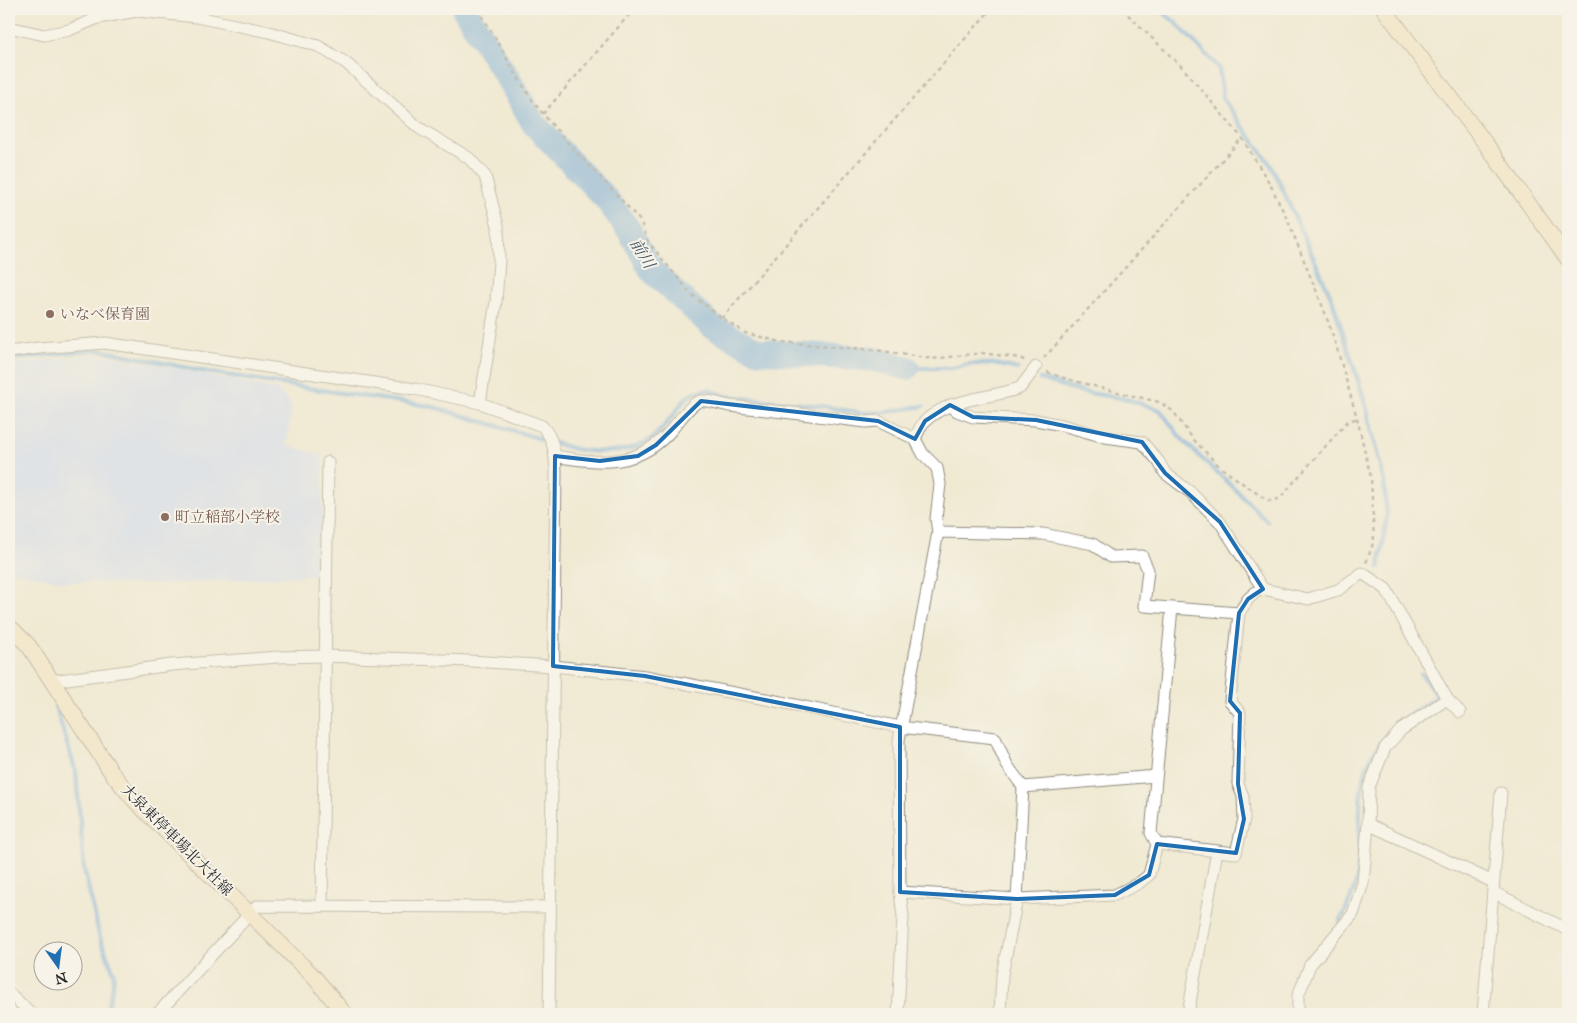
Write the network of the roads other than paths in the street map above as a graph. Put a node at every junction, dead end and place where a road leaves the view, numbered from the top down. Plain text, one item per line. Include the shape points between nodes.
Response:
1 (1384, 9) edge
2 (9, 27) edge
3 (1568, 259) edge
4 (9, 352) edge
5 (1036, 367) road end
6 (480, 403) junction
7 (950, 405) junction
8 (915, 439) junction
9 (554, 452) junction
10 (328, 462) dead end
11 (938, 532) junction
12 (1263, 589) junction
13 (1172, 608) junction
14 (1239, 613) junction
15 (9, 628) edge
16 (325, 656) junction
17 (553, 666) junction
18 (52, 681) junction
19 (1447, 699) junction
20 (1460, 712) dead end
21 (900, 727) junction
22 (1156, 776) junction
23 (1023, 786) junction
24 (1501, 793) dead end
25 (1368, 824) junction
26 (1157, 844) junction
27 (1216, 851) junction
28 (1493, 887) junction
29 (900, 892) junction
30 (1017, 899) junction
31 (322, 905) junction
32 (550, 907) junction
33 (250, 913) junction
34 (1568, 930) edge
35 (9, 993) edge
36 (32, 1014) edge
37 (158, 1014) edge
38 (345, 1014) edge
39 (548, 1014) edge
40 (898, 1014) edge
41 (1000, 1014) edge
42 (1188, 1014) edge
43 (1298, 1014) edge
44 (1483, 1014) edge

1 - 3 main road
2 - 6 street via 44,35 69,30 98,18 137,11 197,17 269,32 318,46 346,63 419,128 469,158 485,176 498,226 496,301
4 - 6 street via 105,343 415,388
5 - 7 street via 1020,388
6 - 9 street via 542,426 550,433
7 - 8 street via 925,421
7 - 12 street via 973,417 1029,420 1142,442 1165,473 1220,522
8 - 9 street via 878,421 701,401 656,445 638,456 600,461
8 - 11 street via 923,454 937,468 940,484
9 - 17 street
10 - 16 street
11 - 13 street via 1043,534 1093,544 1111,557 1142,556 1148,570 1144,606
11 - 21 street
12 - 14 street via 1248,599
12 - 19 street via 1308,599 1338,590 1362,573 1386,589
13 - 14 street
13 - 22 street
14 - 27 street via 1230,701 1240,713 1238,784 1243,796 1244,819 1236,853
15 - 18 main road, 大泉東停車場北大社線 via 29,646
16 - 17 street
16 - 18 street via 172,665
16 - 31 street
17 - 21 street via 645,676
17 - 32 street
18 - 33 main road, 大泉東停車場北大社線 via 112,773 134,799
19 - 20 street
19 - 25 street via 1401,730 1384,748 1369,787
21 - 23 street via 994,738 1006,765
21 - 29 street
22 - 23 street
22 - 26 street via 1151,833
23 - 30 street
24 - 28 street
25 - 28 street
25 - 43 street via 1363,883 1352,914 1310,965 1298,996
26 - 27 street
26 - 30 street via 1149,875 1115,895
27 - 42 street
28 - 34 street
28 - 44 street
29 - 30 street
29 - 40 street via 903,916
30 - 41 street via 1002,976
31 - 32 street
31 - 33 street via 257,906
32 - 39 street
33 - 37 street
33 - 38 main road, 大泉東停車場北大社線 via 314,977
35 - 36 street

